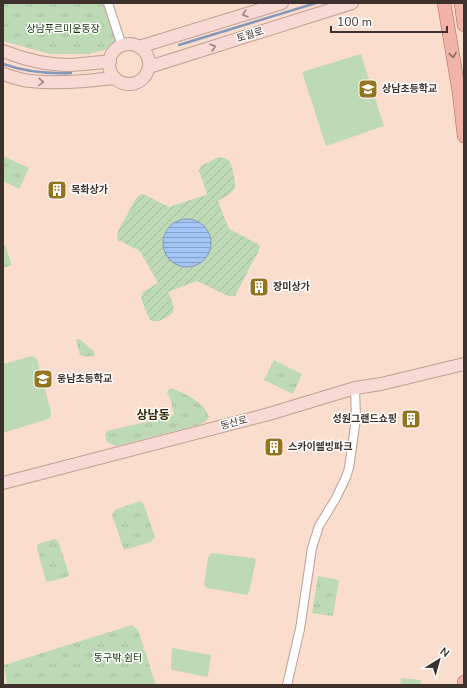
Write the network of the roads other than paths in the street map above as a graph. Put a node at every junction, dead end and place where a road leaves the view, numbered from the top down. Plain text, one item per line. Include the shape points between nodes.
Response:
1 (108, 3) edge
2 (282, 3) edge
3 (351, 3) edge
4 (444, 3) edge
5 (461, 3) edge
6 (464, 25) edge
7 (181, 34) junction
8 (122, 46) junction
9 (139, 47) junction
10 (3, 51) edge
11 (190, 54) junction
12 (110, 61) junction
13 (72, 65) junction
14 (149, 67) junction
15 (3, 74) edge
16 (115, 78) junction
17 (73, 83) junction
18 (464, 136) edge
19 (464, 364) edge
20 (355, 388) junction
21 (3, 483) edge
22 (287, 685) edge

1 - 8 street
2 -> 7 street
11 -> 3 street, 토월로
4 -> 18 main road
5 - 6 main road
7 - 9 street
7 - 11 street via 174,42 174,48 178,52
8 - 9 street via 128,44
8 - 12 street via 113,53
9 - 14 street via 148,58
10 - 13 street via 40,62
11 - 14 street, 토월로
12 - 13 street
12 - 16 street via 110,71
13 - 17 street via 82,70 80,77
14 - 16 street via 141,81 135,84 123,83
15 -> 17 street via 29,81
16 - 17 street
19 - 20 street, 동산로
20 - 21 street, 동산로 via 269,414
20 - 22 street via 356,419 349,468 313,543 300,629

